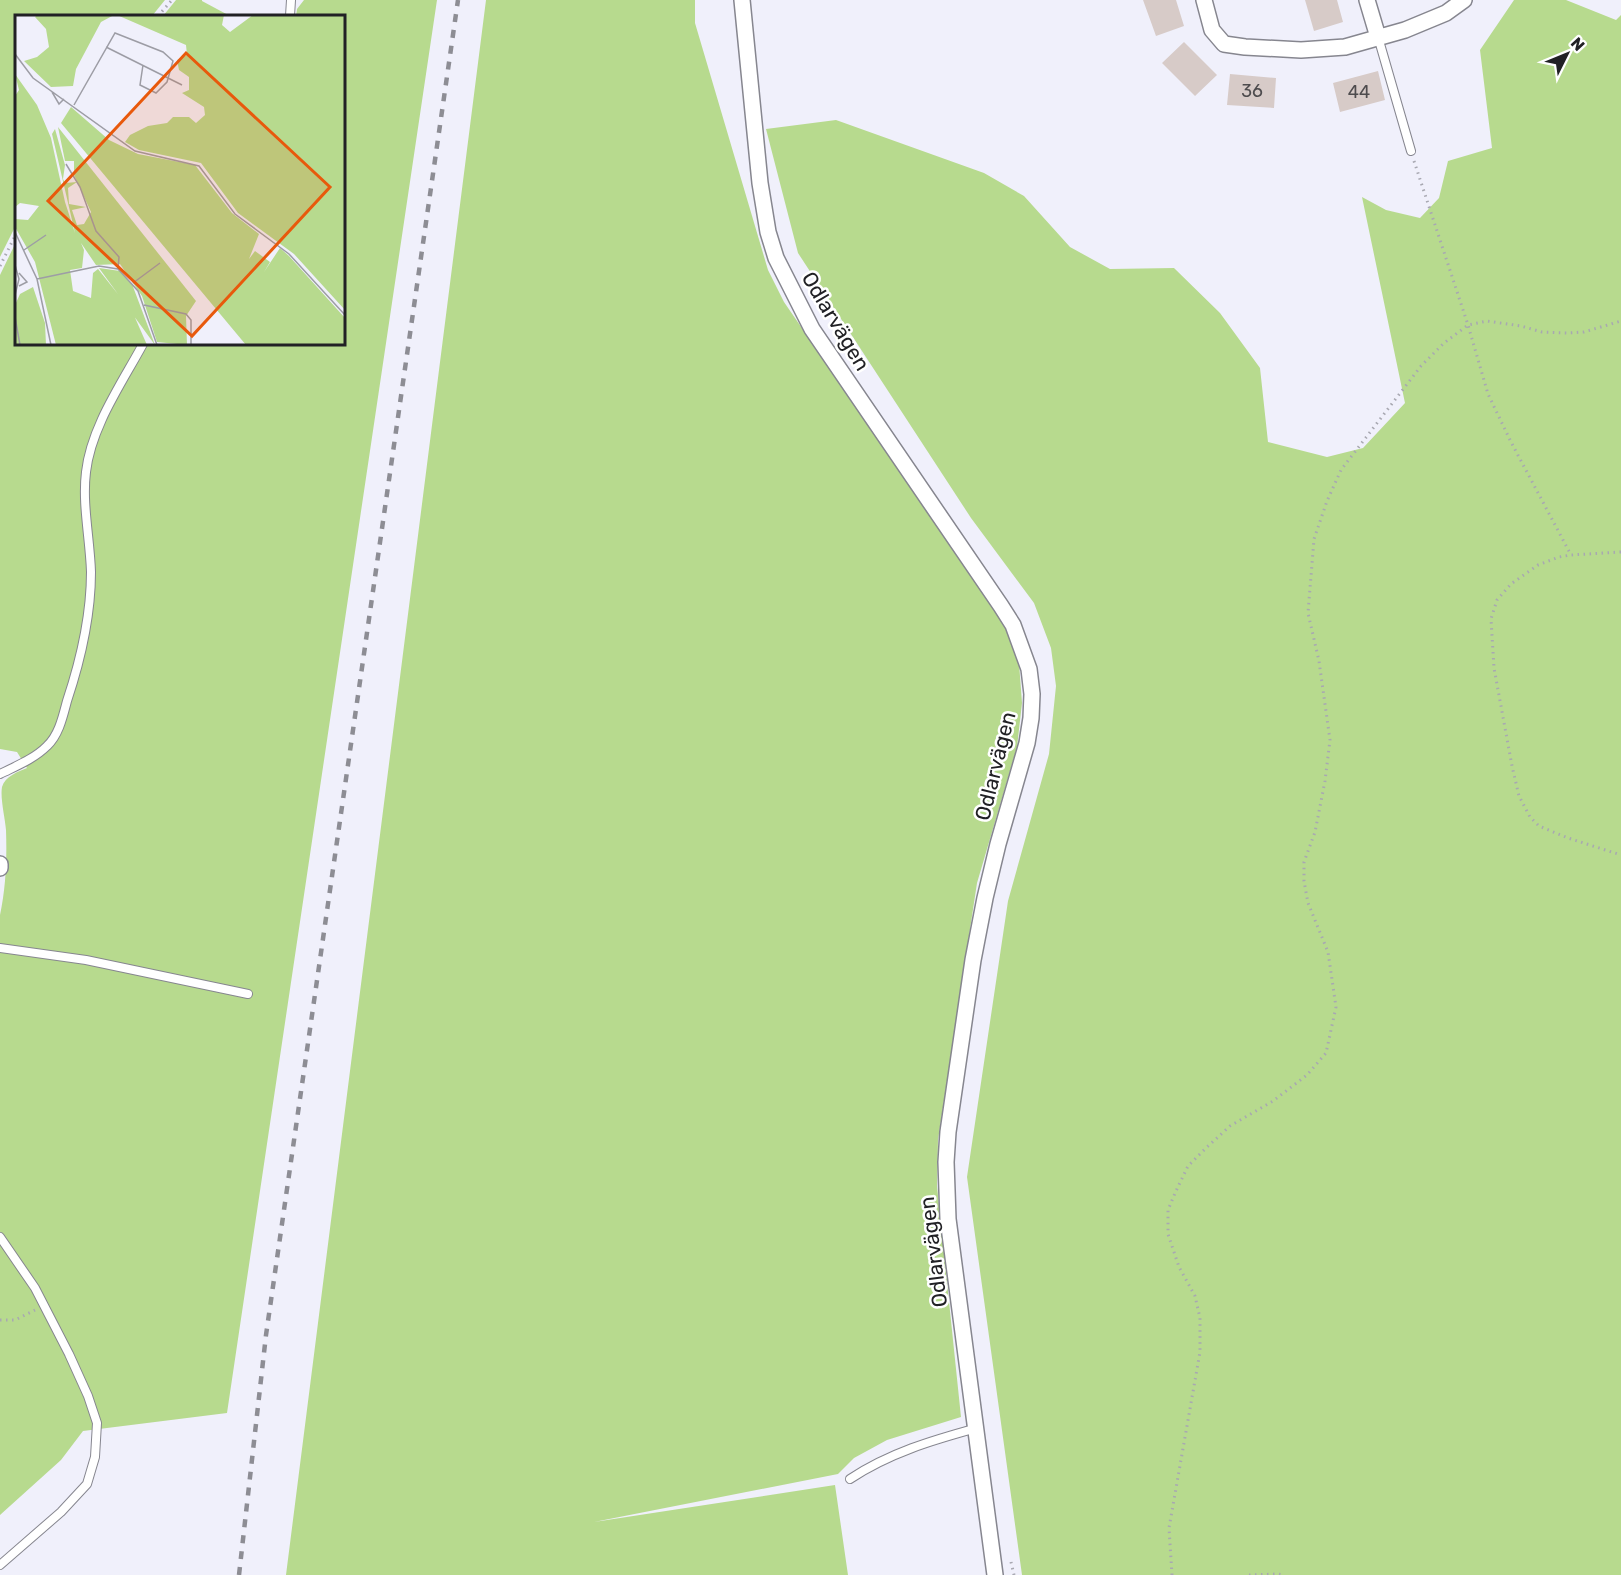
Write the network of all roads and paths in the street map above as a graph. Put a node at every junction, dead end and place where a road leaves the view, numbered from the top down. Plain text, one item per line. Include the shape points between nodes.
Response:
1 (172, 0) edge
2 (291, 0) edge
3 (741, 0) edge
4 (1204, 0) edge
5 (1367, 0) edge
6 (1464, 0) edge
7 (160, 15) edge
8 (290, 15) edge
9 (1378, 38) junction
10 (1410, 151) joint
11 (15, 236) edge
12 (0, 266) edge
13 (1621, 321) edge
14 (1468, 325) junction
15 (142, 345) edge
16 (1621, 552) edge
17 (1570, 555) junction
18 (0, 774) edge
19 (1621, 855) edge
20 (0, 948) edge
21 (248, 994) dead end
22 (0, 1237) edge
23 (44, 1305) junction
24 (0, 1320) edge
25 (976, 1428) junction
26 (850, 1479) dead end
27 (1010, 1553) dead end
28 (0, 1565) edge
29 (995, 1575) edge
30 (1014, 1575) edge
31 (1172, 1575) edge
32 (1249, 1575) edge
33 (1283, 1575) edge

1 - 7 path
2 - 8 lane
3 - 25 street, Odlarvägen via 760,183 776,258 812,329 1013,625 1029,669 1032,694 1027,743 985,898 947,1142 948,1219
4 - 9 street via 1212,30 1224,44 1300,50 1345,47
5 - 9 street
6 - 9 street via 1446,13
9 - 10 lane
10 - 14 path
11 - 12 path
13 - 14 path via 1567,333 1487,321
14 - 17 path via 1488,394
14 - 31 path via 1421,366 1341,470 1314,539 1308,613 1330,740 1315,832 1304,862 1304,881 1308,903 1328,952 1336,1007 1326,1053 1307,1076 1230,1126 1206,1148 1188,1166 1168,1210 1168,1234 1179,1267 1195,1296 1200,1318 1200,1352 1169,1528
15 - 18 lane via 91,446 85,498 90,605 80,661 62,717 48,746
16 - 17 path
17 - 19 path via 1538,565 1511,584 1497,600 1491,619 1494,668 1519,796 1530,817 1539,826
20 - 21 lane via 86,960
22 - 23 lane
23 - 24 path via 15,1320
23 - 28 lane via 97,1423 95,1457 87,1484 62,1512
25 - 26 lane via 870,1465
25 - 29 street, Odlarvägen
27 - 30 path
32 - 33 path

